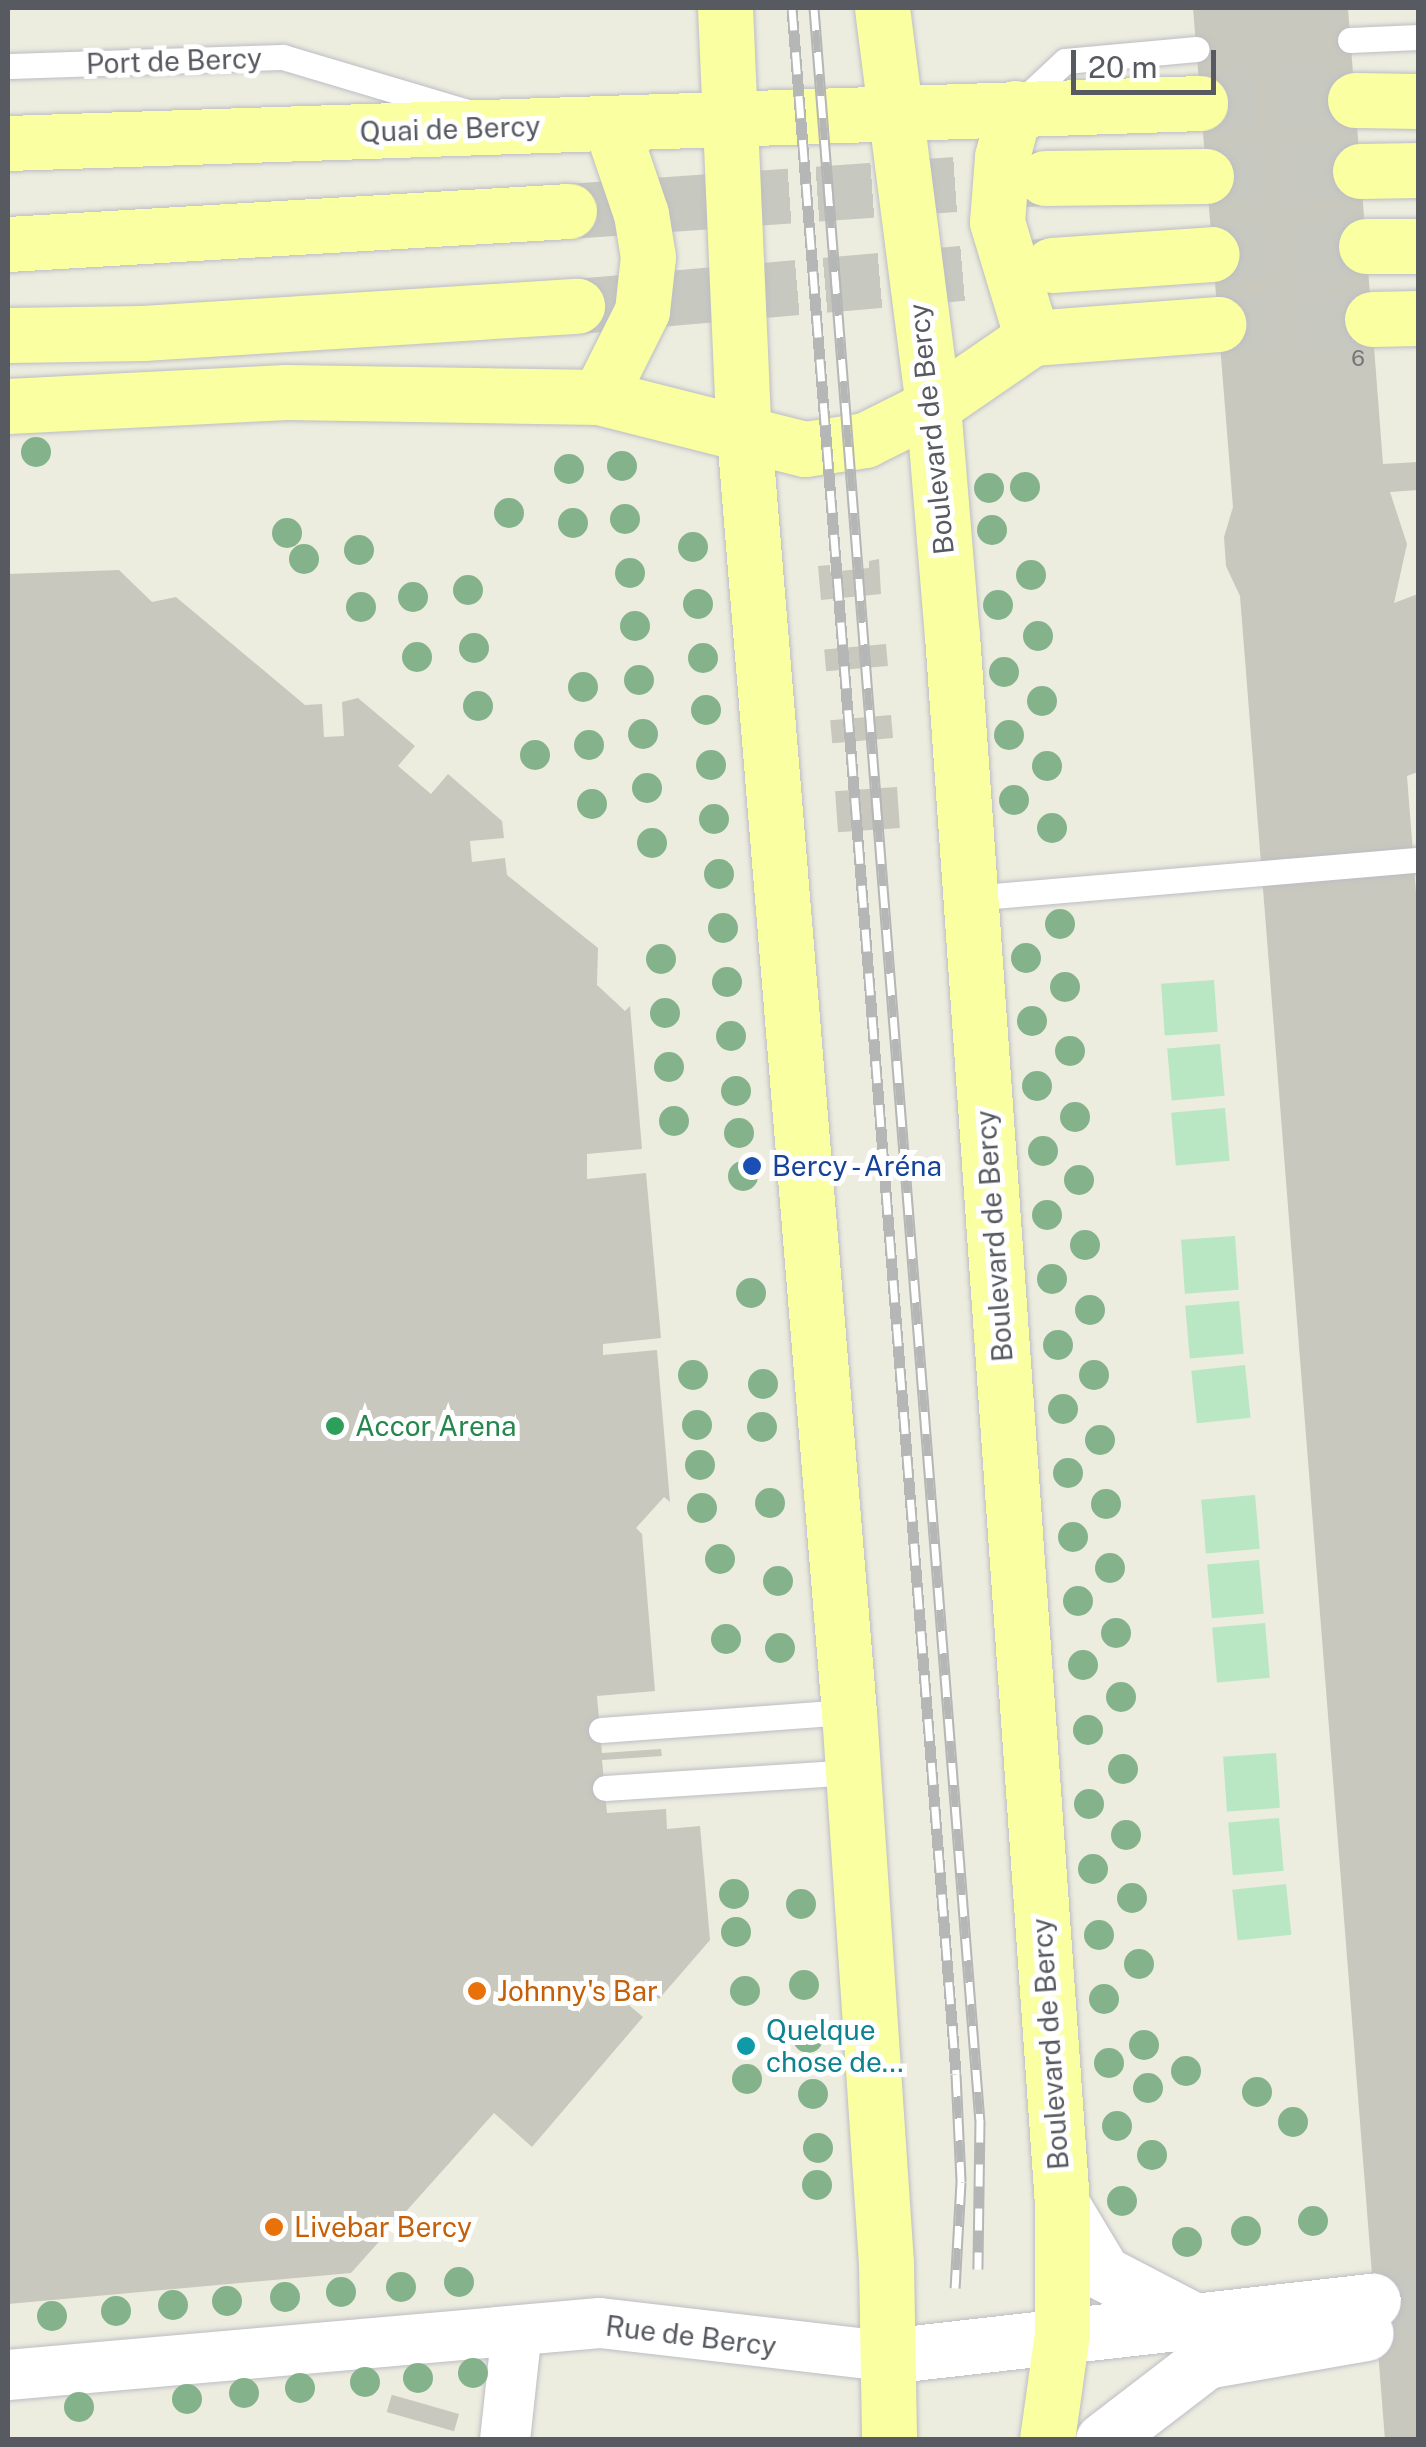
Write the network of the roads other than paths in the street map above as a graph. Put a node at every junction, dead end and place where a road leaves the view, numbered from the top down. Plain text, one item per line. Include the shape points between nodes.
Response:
1 (884, 20) edge
2 (727, 31) edge
3 (1418, 37) edge
4 (1350, 40) dead end
5 (1196, 49) dead end
6 (8, 66) edge
7 (1354, 100) tunnel mouth
8 (1418, 101) edge
9 (1200, 103) tunnel mouth
10 (1015, 108) junction
11 (892, 111) junction
12 (734, 119) junction
13 (610, 126) junction
14 (511, 127) junction
15 (8, 143) edge
16 (1418, 170) edge
17 (1360, 171) tunnel mouth
18 (1206, 176) tunnel mouth
19 (1045, 178) tunnel mouth
20 (569, 211) tunnel mouth
21 (8, 244) edge
22 (1212, 254) tunnel mouth
23 (1052, 264) tunnel mouth
24 (578, 306) tunnel mouth
25 (1218, 324) tunnel mouth
26 (8, 335) edge
27 (1032, 338) junction
28 (599, 397) junction
29 (8, 406) edge
30 (933, 406) junction
31 (744, 435) junction
32 (1418, 860) edge
33 (972, 898) junction
34 (849, 1712) junction
35 (601, 1730) dead end
36 (853, 1772) junction
37 (605, 1788) dead end
38 (1062, 2205) junction
39 (1190, 2318) junction
40 (1062, 2334) junction
41 (515, 2348) dead end
42 (887, 2356) junction
43 (8, 2375) edge
44 (505, 2440) edge
45 (889, 2440) edge
46 (1047, 2440) edge
47 (1103, 2440) edge

1 - 11 main road, Boulevard de Bercy
2 - 12 main road
3 - 4 lane
5 - 10 lane via 1065,61
6 - 14 lane, Port de Bercy via 283,58
7 - 8 main road
9 - 10 main road, Quai de Bercy
10 - 11 main road, Quai de Bercy
10 - 27 main road via 1002,158 997,222
11 - 12 main road, Quai de Bercy
11 - 30 main road, Boulevard de Bercy
12 - 13 main road, Quai de Bercy
12 - 31 main road
13 - 14 main road, Quai de Bercy
13 - 28 main road via 641,214 648,258 642,311
14 - 15 main road, Quai de Bercy
16 - 17 main road
18 - 19 main road
20 - 21 main road
22 - 23 main road
24 - 26 main road via 144,334
25 - 27 main road
27 - 30 main road
28 - 29 main road via 286,392
28 - 31 main road
30 - 31 main road via 852,443 806,449
30 - 33 main road, Boulevard de Bercy
31 - 34 main road
32 - 33 lane
33 - 38 main road, Boulevard de Bercy
34 - 35 lane
34 - 36 main road
36 - 37 lane
36 - 42 main road
38 - 39 street via 1110,2280
38 - 40 main road, Boulevard de Bercy
39 - 40 street, Rue de Bercy
39 - 47 street, Rue de Bercy via 1374,2316 1206,2361
40 - 42 street, Rue de Bercy
40 - 46 main road, Boulevard de Bercy
41 - 44 street
42 - 43 street, Rue de Bercy via 600,2324
42 - 45 main road

